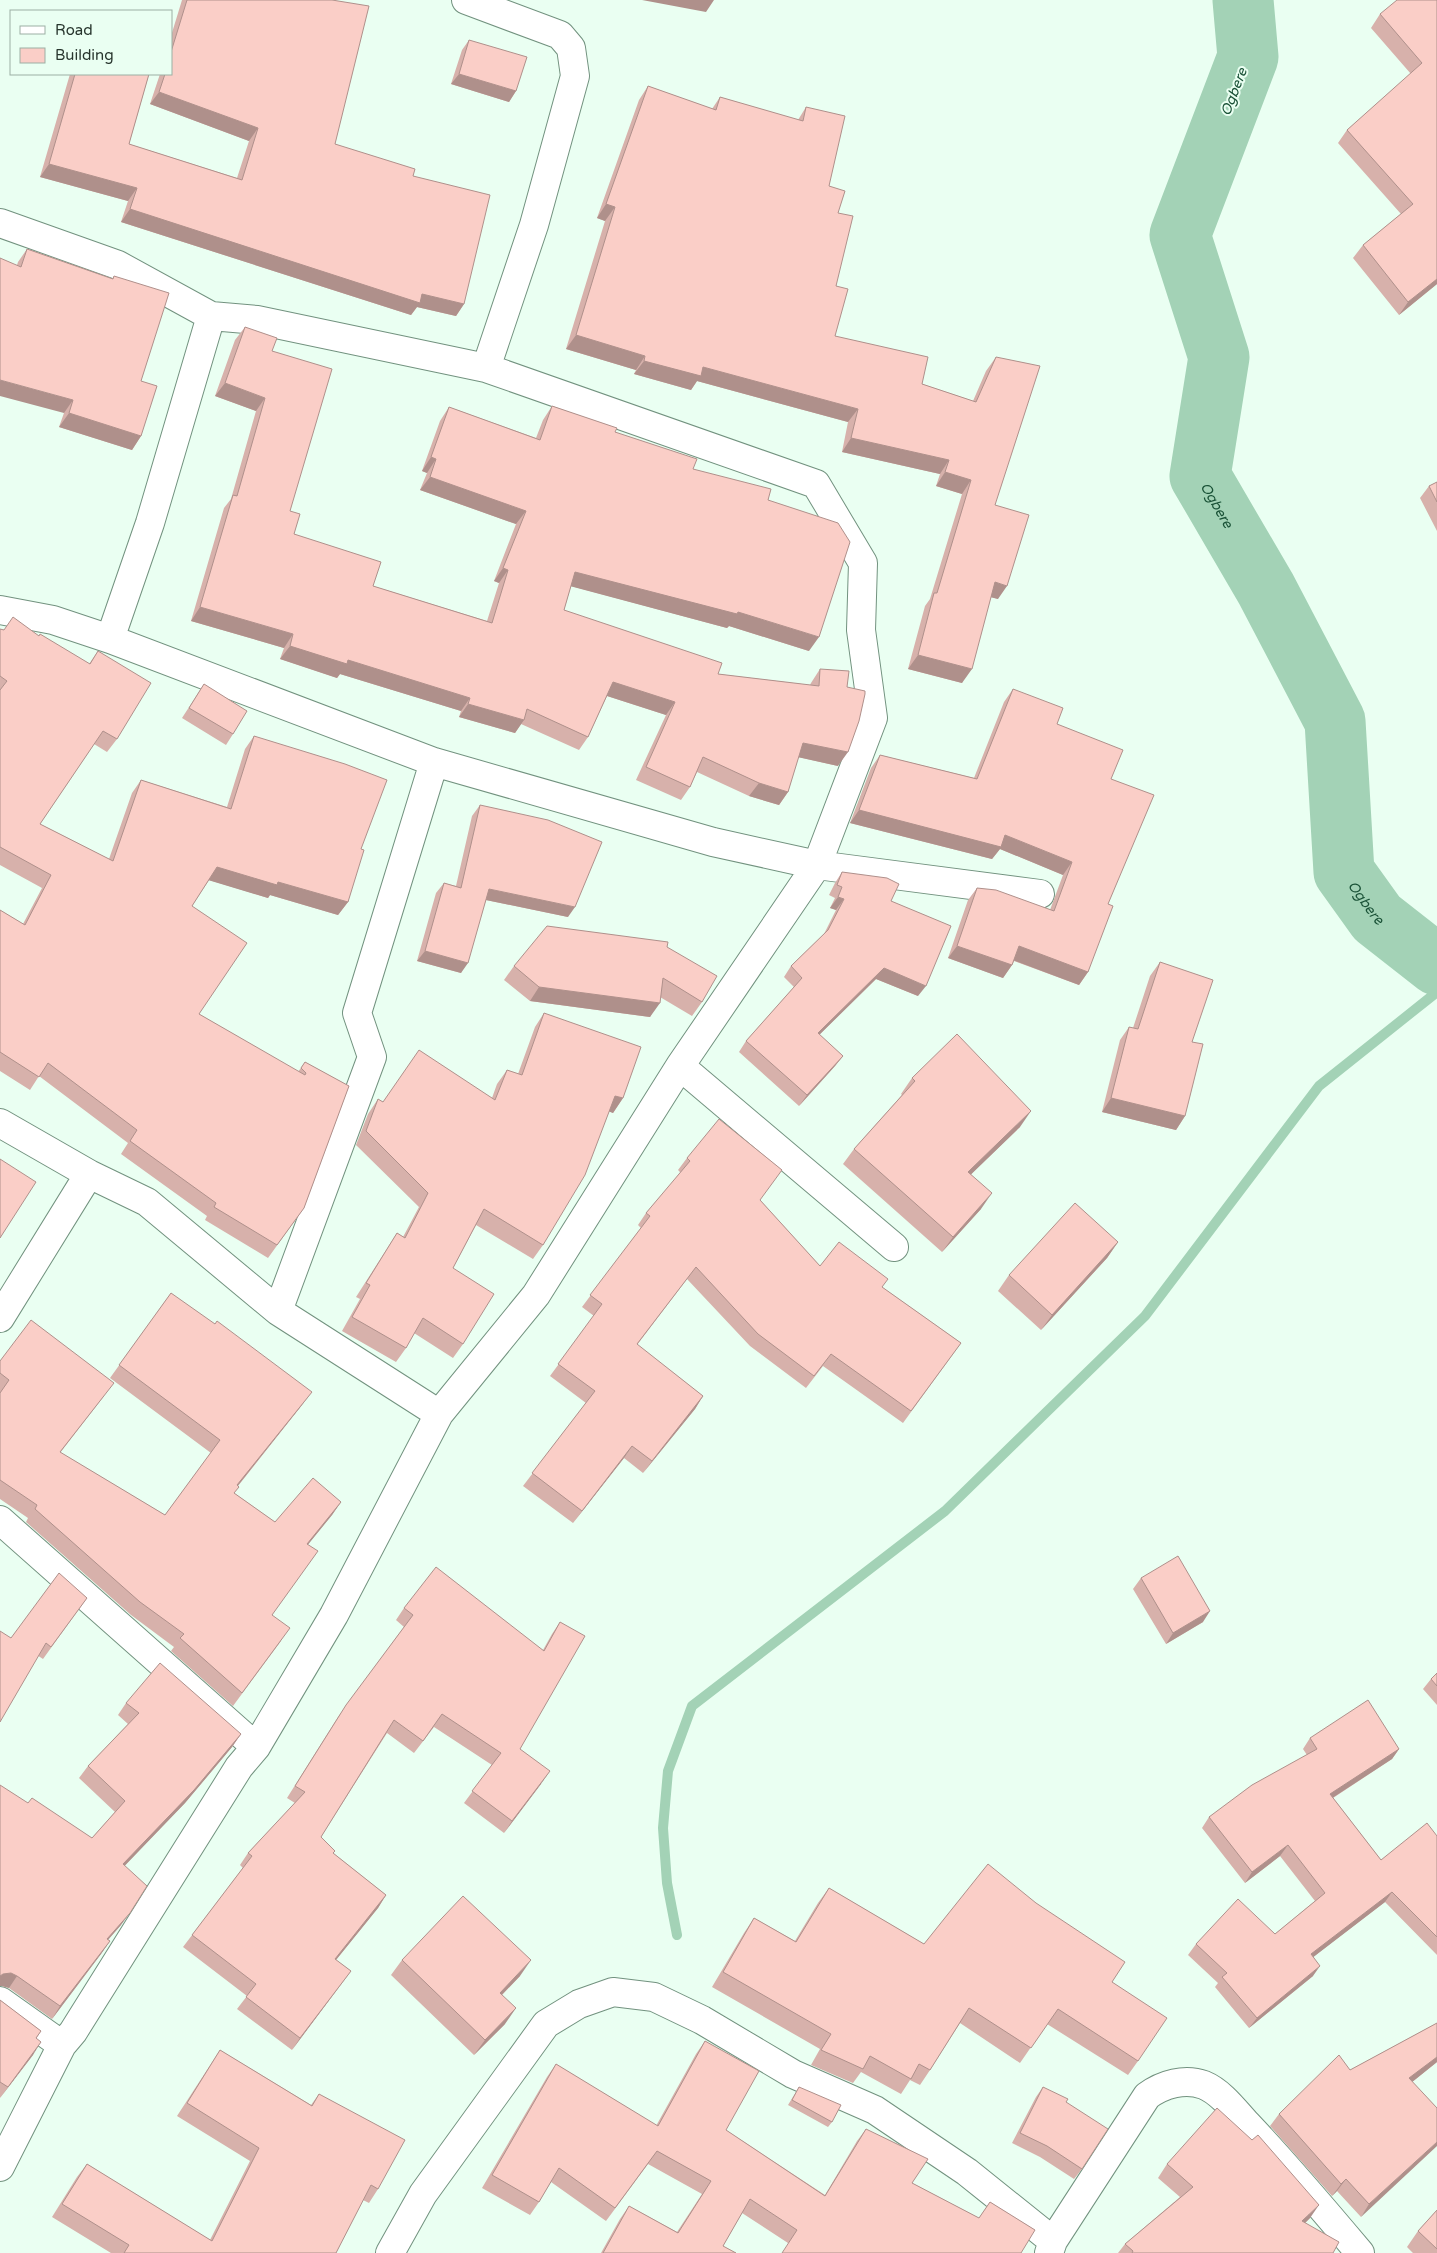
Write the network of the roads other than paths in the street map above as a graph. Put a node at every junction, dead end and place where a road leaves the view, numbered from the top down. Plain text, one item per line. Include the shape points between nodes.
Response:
1 (466, 0) edge
2 (0, 223) edge
3 (211, 316) junction
4 (486, 368) junction
5 (0, 610) edge
6 (110, 639) junction
7 (434, 762) junction
8 (817, 865) junction
9 (1040, 894) dead end
10 (680, 1066) junction
11 (0, 1123) edge
12 (90, 1174) junction
13 (894, 1248) dead end
14 (278, 1311) junction
15 (0, 1318) edge
16 (439, 1414) junction
17 (0, 1520) edge
18 (256, 1747) junction
19 (0, 2001) edge
20 (62, 2046) junction
21 (0, 2167) edge
22 (1051, 2247) edge
23 (390, 2253) edge
24 (1360, 2253) edge

1 - 4 street via 560,35 571,48 575,76 534,226
2 - 3 street via 118,265
3 - 4 street via 256,320
3 - 6 street via 150,523
4 - 8 street via 816,484 863,563 861,630 873,718
5 - 6 street via 53,620
6 - 7 street
7 - 8 street via 713,842
7 - 14 street via 356,1013 372,1058
8 - 9 street
8 - 10 street
10 - 13 street
10 - 16 street via 536,1295
11 - 12 street
12 - 14 street via 147,1202
12 - 15 street
14 - 16 street
16 - 18 street via 334,1615
17 - 18 street
18 - 20 street via 239,1767
19 - 20 street
20 - 21 street
22 - 23 street via 967,2172 875,2110 793,2074 702,2020 654,1997 613,1992 579,2004 546,2024 423,2194
22 - 24 street via 1147,2096 1170,2083 1187,2083 1204,2086 1222,2098 1283,2161

